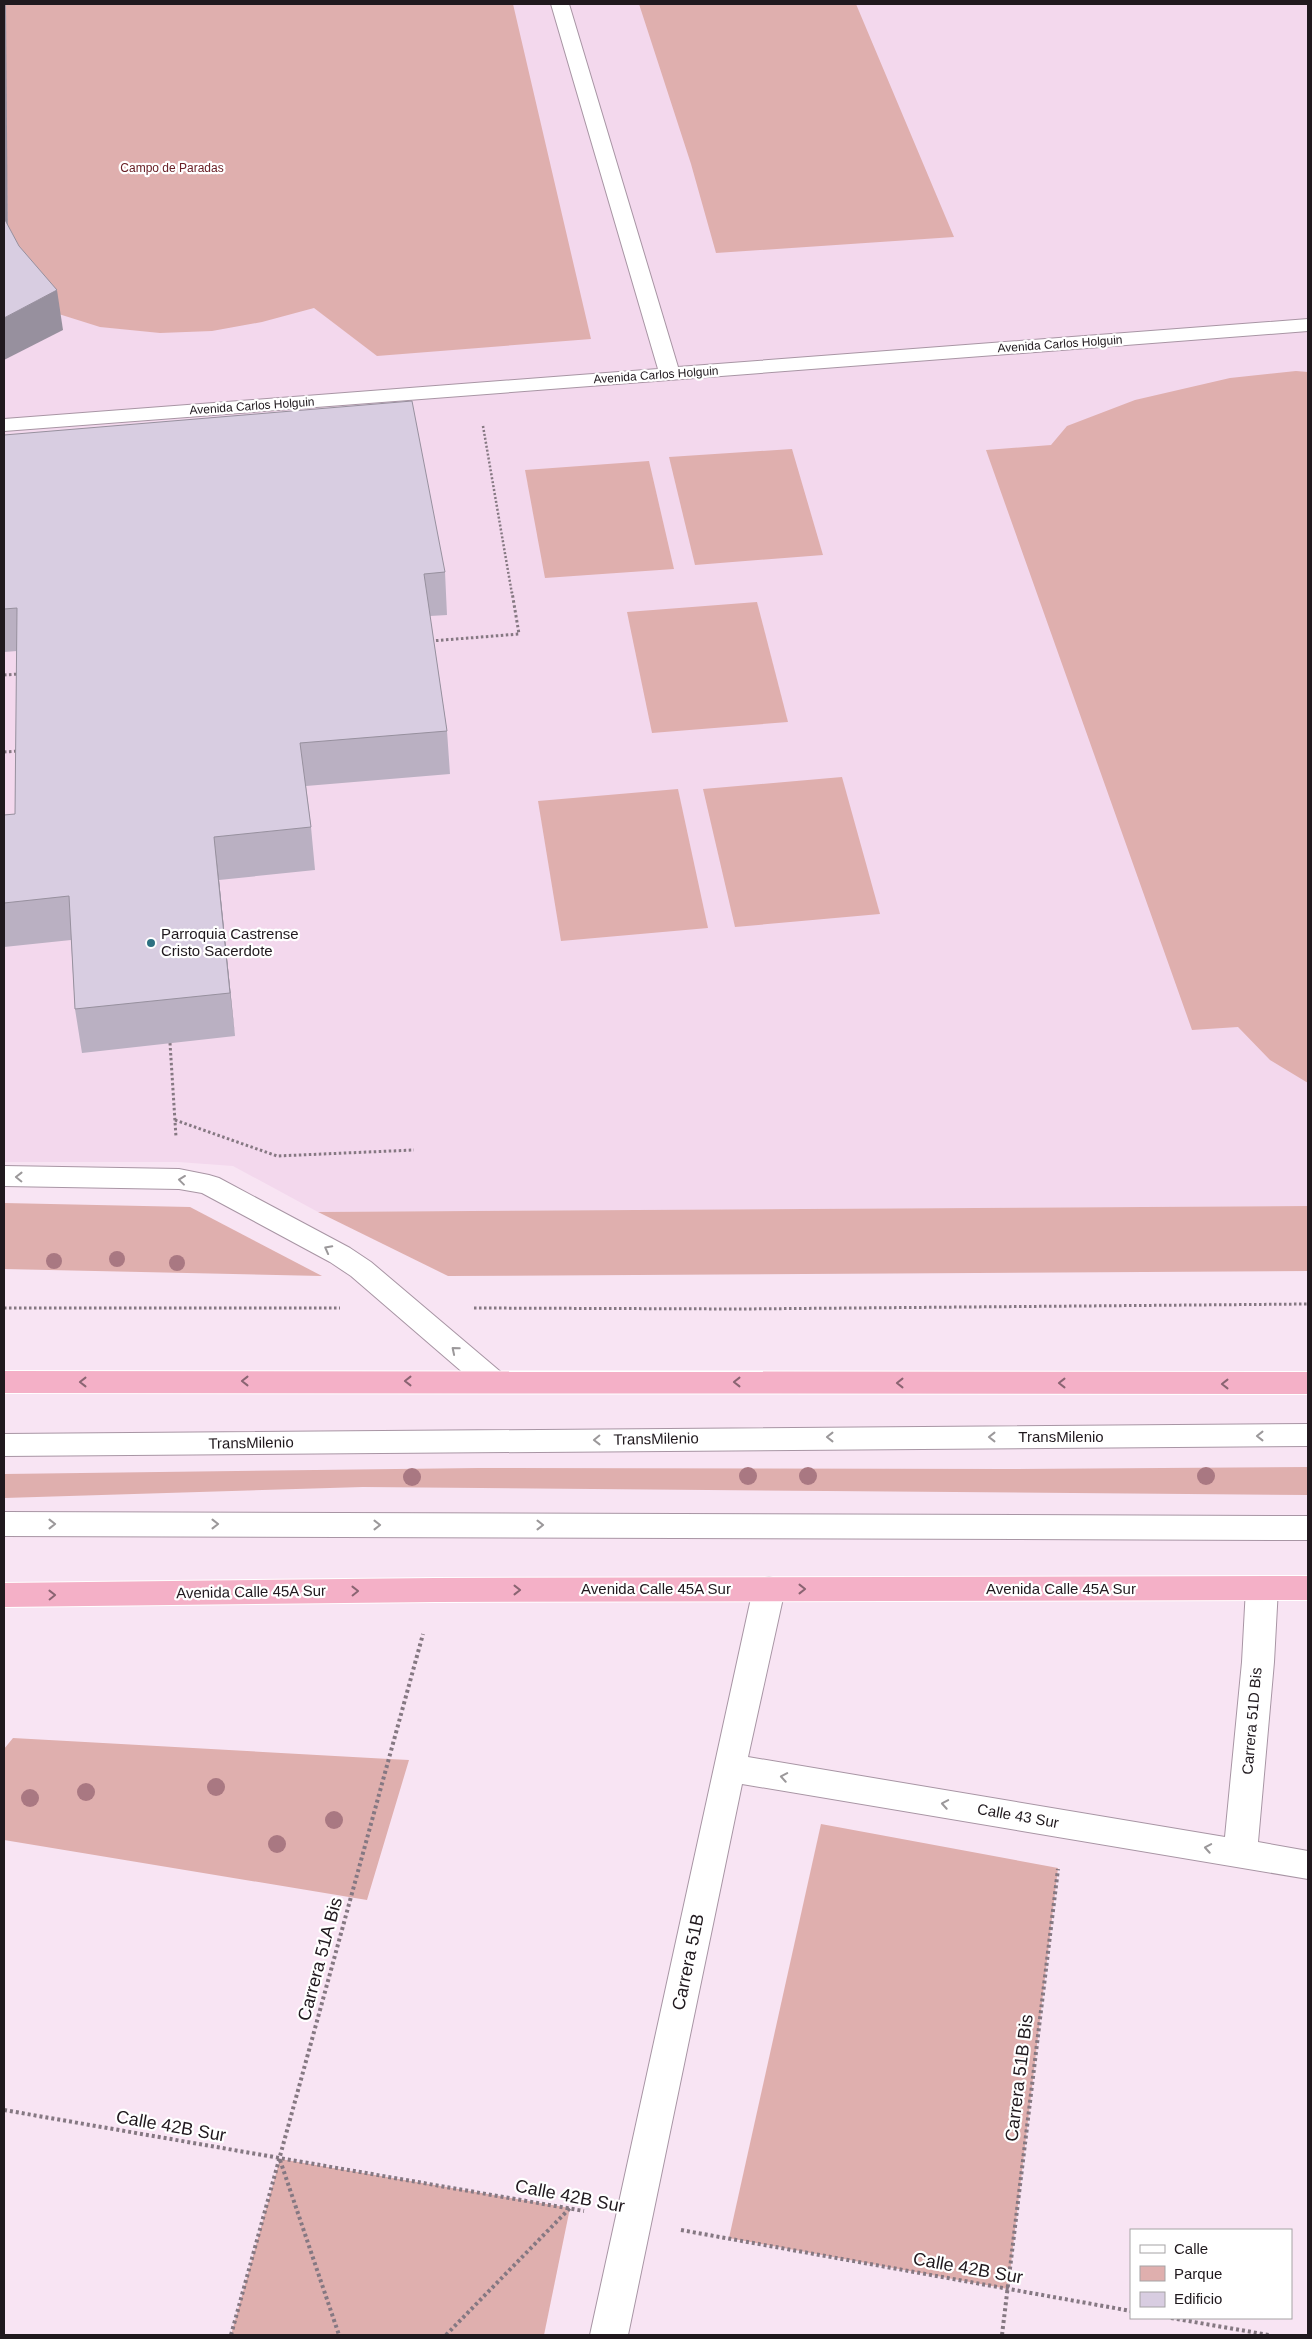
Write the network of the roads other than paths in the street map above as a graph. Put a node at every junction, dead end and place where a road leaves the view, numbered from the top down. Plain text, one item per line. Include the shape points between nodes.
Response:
1 (560, 4) edge
2 (1308, 325) edge
3 (670, 374) junction
4 (4, 425) edge
5 (4, 1176) edge
6 (492, 1381) junction
7 (4, 1382) edge
8 (1308, 1383) edge
9 (1308, 1435) edge
10 (4, 1446) edge
11 (4, 1524) edge
12 (1308, 1528) edge
13 (1262, 1588) junction
14 (1308, 1588) edge
15 (769, 1589) junction
16 (4, 1595) edge
17 (729, 1768) junction
18 (1240, 1854) junction
19 (1308, 1865) edge
20 (609, 2335) edge

1 - 3 street
2 - 3 street, Avenida Carlos Holguin
3 - 4 street, Avenida Carlos Holguin
6 -> 5 street via 361,1269 208,1185 179,1179
6 -> 7 highway
8 -> 6 highway
9 -> 10 street, TransMilenio
11 -> 12 street
13 - 14 highway, Avenida Calle 45A Sur
15 -> 13 highway, Avenida Calle 45A Sur
13 - 18 street, Carrera 51D Bis
16 -> 15 highway, Avenida Calle 45A Sur
15 - 17 street, Carrera 51B
18 -> 17 street, Calle 43 Sur
17 - 20 street, Carrera 51B
18 - 19 street, Calle 43 Sur

